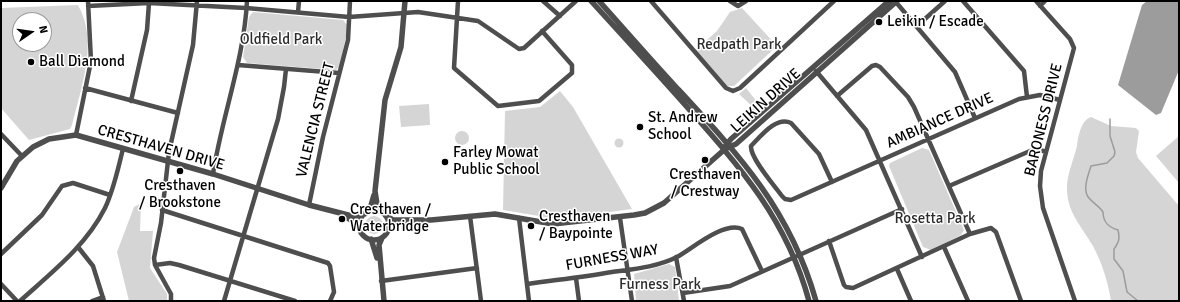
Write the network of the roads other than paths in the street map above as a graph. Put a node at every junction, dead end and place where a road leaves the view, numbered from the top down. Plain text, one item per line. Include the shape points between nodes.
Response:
1 (247, 1) edge
2 (299, 1) edge
3 (350, 1) edge
4 (405, 1) edge
5 (458, 1) edge
6 (543, 1) edge
7 (576, 1) edge
8 (591, 1) edge
9 (599, 1) edge
10 (651, 1) edge
11 (730, 1) edge
12 (746, 1) edge
13 (834, 1) edge
14 (889, 1) edge
15 (945, 1) edge
16 (963, 1) edge
17 (1036, 1) edge
18 (1046, 1) edge
19 (896, 2) edge
20 (88, 3) edge
21 (149, 3) junction
22 (197, 4) edge
23 (1040, 6) junction
24 (246, 8) junction
25 (298, 12) junction
26 (404, 13) junction
27 (560, 16) junction
28 (349, 17) junction
29 (457, 18) junction
30 (917, 26) junction
31 (542, 31) junction
32 (238, 65) junction
33 (286, 68) junction
34 (815, 70) junction
35 (339, 73) junction
36 (85, 88) junction
37 (837, 96) junction
38 (1027, 97) junction
39 (1060, 100) junction
40 (131, 101) junction
41 (178, 113) junction
42 (976, 118) junction
43 (1, 134) edge
44 (76, 135) junction
45 (928, 139) junction
46 (730, 145) junction
47 (123, 149) junction
48 (725, 149) junction
49 (1046, 152) junction
50 (22, 156) junction
51 (168, 161) junction
52 (881, 161) junction
53 (213, 174) junction
54 (832, 182) junction
55 (949, 186) junction
56 (1, 188) edge
57 (258, 190) junction
58 (375, 191) junction
59 (110, 195) junction
60 (309, 206) junction
61 (902, 209) junction
62 (162, 210) junction
63 (334, 211) junction
64 (378, 211) junction
65 (367, 213) junction
66 (386, 216) junction
67 (470, 216) junction
68 (519, 218) junction
69 (620, 218) junction
70 (413, 219) junction
71 (360, 227) junction
72 (389, 228) junction
73 (970, 234) junction
74 (244, 236) junction
75 (382, 238) junction
76 (371, 239) junction
77 (829, 241) junction
78 (944, 246) junction
79 (78, 247) junction
80 (1, 254) edge
81 (800, 254) junction
82 (676, 257) junction
83 (794, 257) junction
84 (922, 257) junction
85 (155, 265) junction
86 (380, 268) junction
87 (477, 268) junction
88 (896, 269) junction
89 (627, 270) junction
90 (762, 271) junction
91 (576, 278) junction
92 (230, 281) junction
93 (381, 281) junction
94 (1, 284) edge
95 (527, 284) junction
96 (683, 293) junction
97 (103, 299) edge
98 (17, 301) edge
99 (20, 301) edge
100 (92, 301) edge
101 (172, 301) edge
102 (224, 301) edge
103 (295, 301) edge
104 (330, 301) edge
105 (384, 301) edge
106 (481, 301) edge
107 (529, 301) edge
108 (579, 301) edge
109 (632, 301) edge
110 (684, 301) edge
111 (809, 301) edge
112 (816, 301) edge
113 (911, 301) edge
114 (968, 301) edge
115 (1020, 301) edge
116 (1075, 301) edge

1 - 24 street
2 - 25 street
3 - 28 street, VALENCIA STREET
4 - 26 street
5 - 29 street
6 - 27 street
7 - 27 street
8 - 48 street
9 - 46 street
10 - 13 street via 726,88 733,91 740,88
11 - 12 street via 738,6
14 - 34 street, LEIKIN DRIVE
15 - 30 street
16 - 38 street via 1024,71
17 - 23 street, BARONESS DRIVE
18 - 23 street
19 - 30 street
19 - 34 street, LEIKIN DRIVE
20 - 21 street
20 - 36 street via 91,61
21 - 22 street
21 - 40 street via 147,30
22 - 24 street
22 - 41 street via 193,45
23 - 39 street, BARONESS DRIVE via 1070,39 1074,48
24 - 25 street
24 - 32 street
25 - 28 street
26 - 28 street
26 - 29 street via 418,12
26 - 58 street via 401,47 385,100
27 - 31 street
28 - 35 street, VALENCIA STREET via 348,40
29 - 31 street via 483,23 519,49 524,48
29 - 31 street via 454,68 498,106 539,101 572,73 572,65
30 - 42 street via 955,72
32 - 33 street
32 - 53 street
33 - 35 street
33 - 57 street via 278,119
34 - 37 street
34 - 46 street, LEIKIN DRIVE
35 - 60 street, VALENCIA STREET
36 - 40 street
36 - 44 street
37 - 45 street via 876,65 908,97
37 - 52 street via 866,130
38 - 39 street, AMBIANCE DRIVE via 1040,95
38 - 42 street, AMBIANCE DRIVE
39 - 49 street, BARONESS DRIVE
40 - 41 street
41 - 51 street
42 - 45 street, AMBIANCE DRIVE
43 - 50 street
44 - 47 street, CRESTHAVEN DRIVE
44 - 50 street, CRESTHAVEN DRIVE via 44,140
45 - 52 street, AMBIANCE DRIVE
45 - 55 street
46 - 48 street, LEIKIN DRIVE
46 - 81 street via 769,196
47 - 51 street, CRESTHAVEN DRIVE
47 - 59 street
48 - 69 street via 664,203 645,213
48 - 83 street via 762,198 781,228
49 - 55 street via 1030,151
49 - 116 street, BARONESS DRIVE via 1040,180 1042,202
50 - 56 street, CRESTHAVEN DRIVE
51 - 53 street, CRESTHAVEN DRIVE
51 - 62 street
52 - 54 street, AMBIANCE DRIVE
52 - 61 street
53 - 57 street, CRESTHAVEN DRIVE
54 - 54 street, AMBIANCE DRIVE via 819,154 791,122 779,121 751,146 755,159 785,199 791,200
55 - 73 street
57 - 60 street, CRESTHAVEN DRIVE
57 - 74 street
58 - 64 street
58 - 65 street
59 - 79 street via 102,213
59 - 80 street via 73,183 62,186 42,215
60 - 63 street, CRESTHAVEN DRIVE
61 - 77 street
61 - 84 street
62 - 74 street
62 - 85 street
63 - 65 street, CRESTHAVEN DRIVE via 356,217
63 - 71 street, CRESTHAVEN DRIVE
64 - 65 street
64 - 66 street
65 - 71 street via 362,218
66 - 70 street via 393,220
66 - 72 street
67 - 68 street via 496,214
67 - 70 street
67 - 87 street
68 - 69 street via 559,224
68 - 95 street
69 - 89 street
70 - 72 street
71 - 76 street via 364,235
72 - 75 street
73 - 78 street
73 - 115 street via 991,228 995,230
74 - 92 street
74 - 104 street via 328,263 334,292
75 - 76 street
75 - 86 street via 379,245
76 - 86 street
77 - 81 street
77 - 88 street via 846,287 853,288
78 - 84 street
78 - 114 street
79 - 97 street via 93,266
79 - 99 street
81 - 83 street
81 - 112 street
82 - 89 street, FURNESS WAY via 660,264
82 - 90 street, FURNESS WAY via 710,235 737,227 742,229
82 - 96 street
83 - 90 street
83 - 111 street
84 - 88 street
85 - 92 street via 175,264
85 - 101 street via 171,294
86 - 93 street
87 - 93 street
87 - 106 street
88 - 113 street
89 - 91 street, FURNESS WAY
89 - 109 street
90 - 96 street via 730,286
91 - 95 street, FURNESS WAY
91 - 108 street
92 - 102 street
92 - 103 street
93 - 105 street
94 - 98 street
95 - 107 street
96 - 110 street
97 - 100 street

